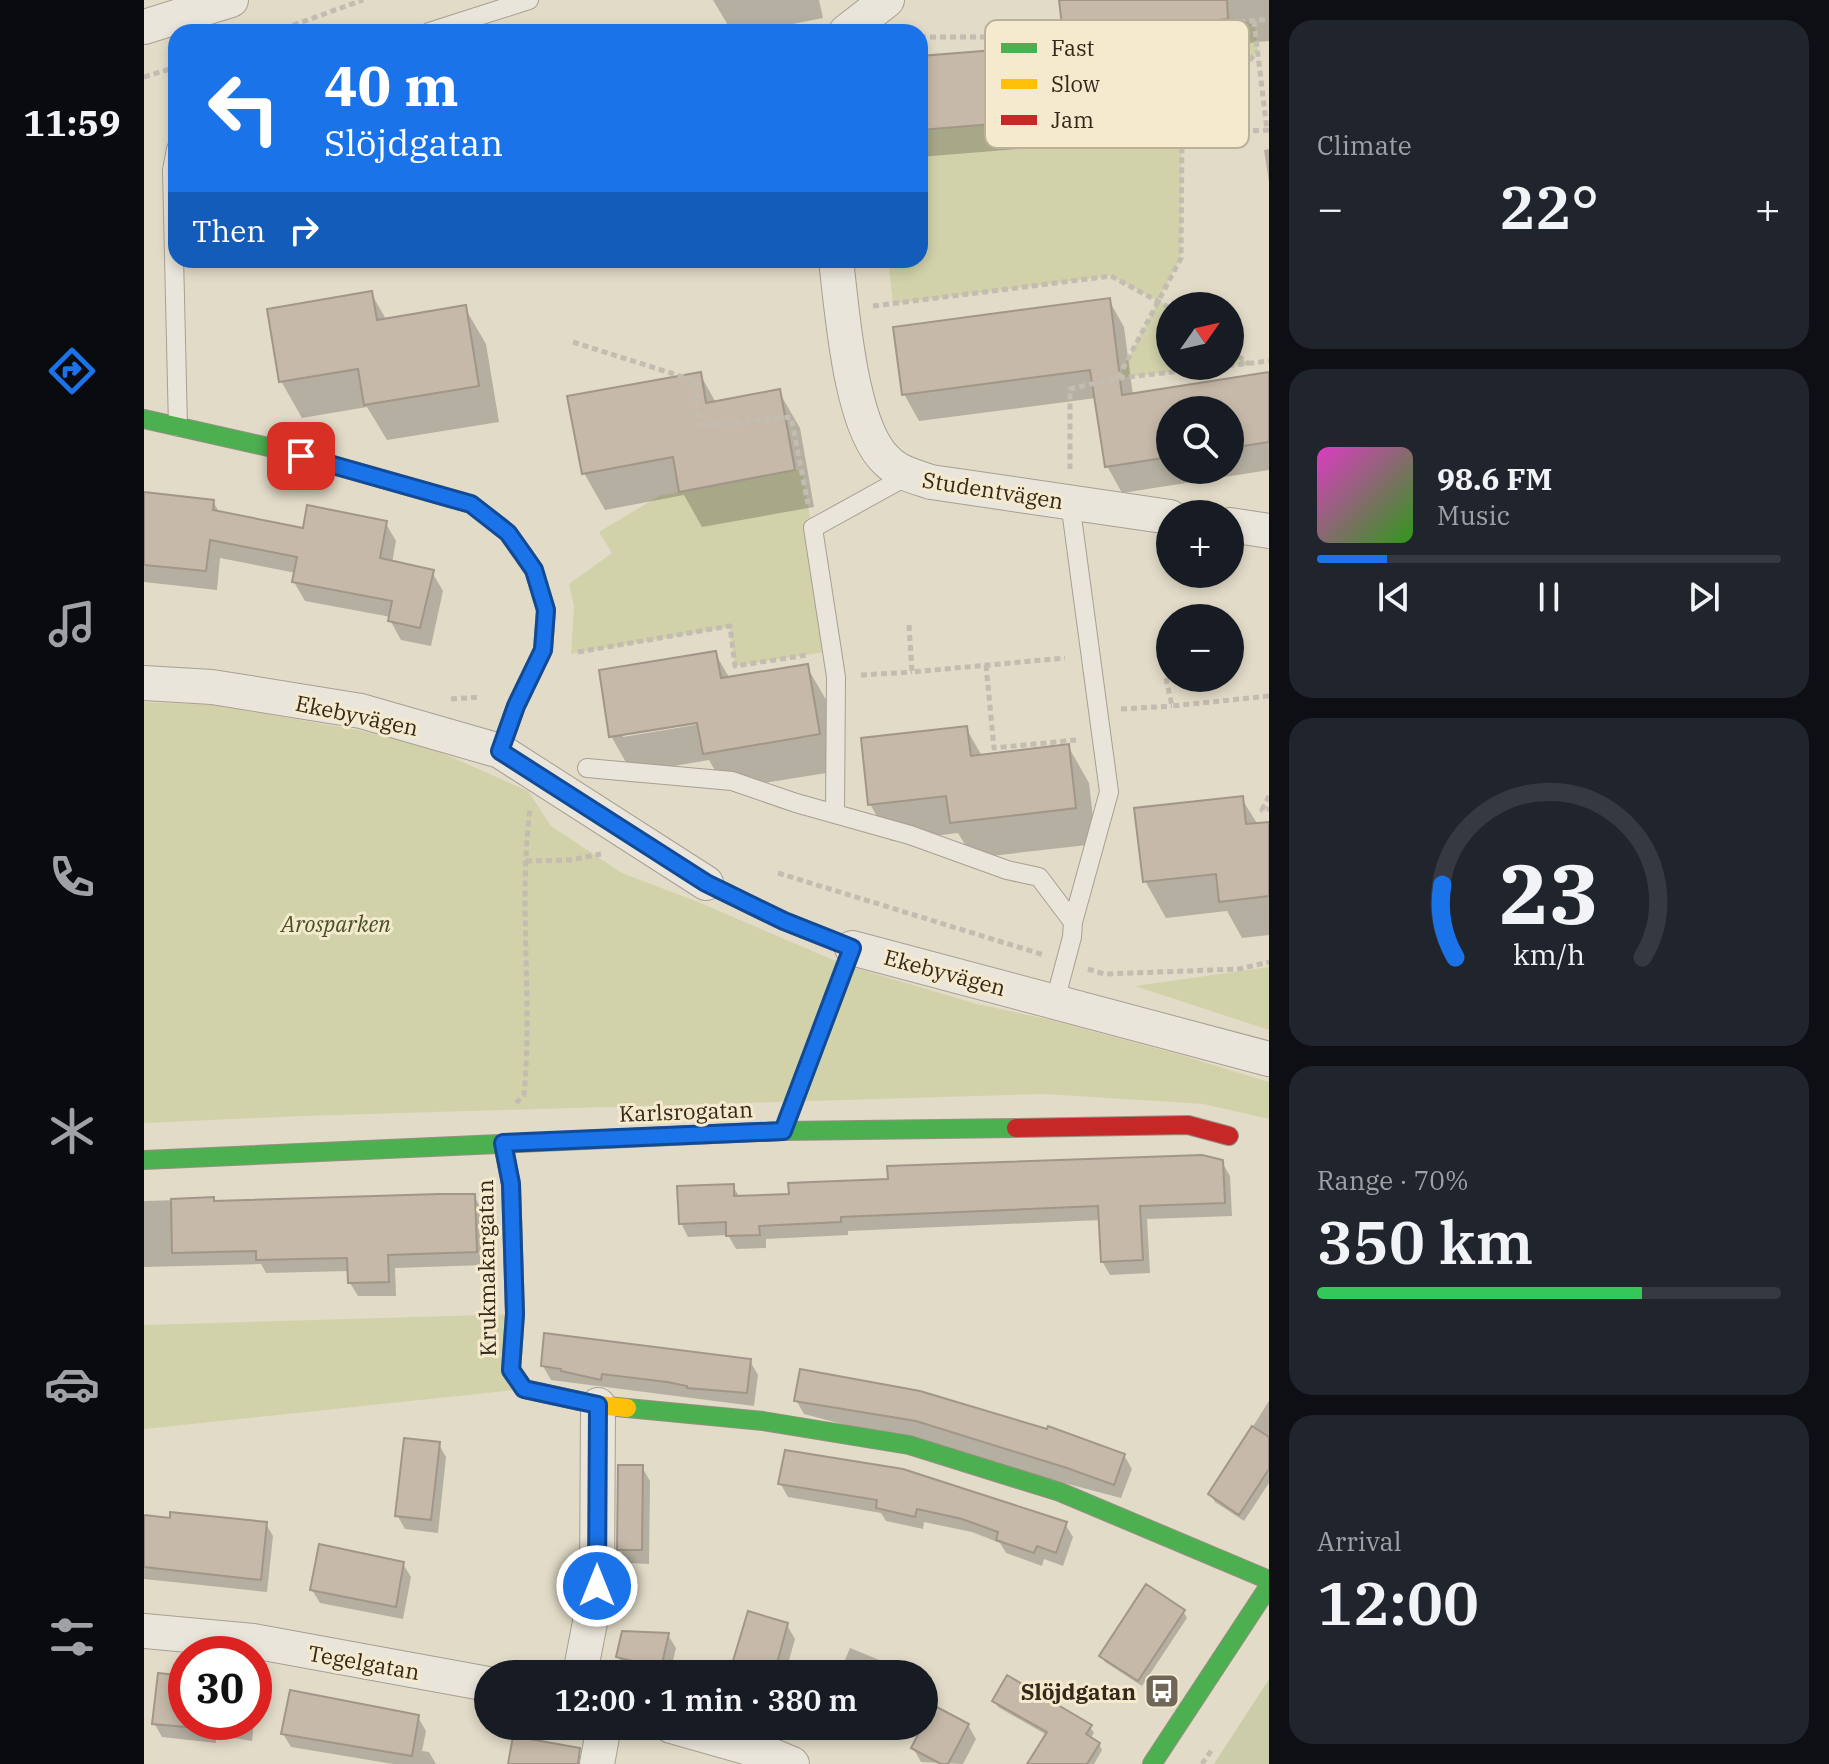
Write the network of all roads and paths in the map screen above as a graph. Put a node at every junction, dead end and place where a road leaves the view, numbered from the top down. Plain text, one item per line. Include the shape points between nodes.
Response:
1 (231, 0) edge
2 (363, 0) edge
3 (529, 0) edge
4 (887, 0) edge
5 (1269, 19) edge
6 (1254, 21) junction
7 (1249, 22) edge
8 (296, 24) edge
9 (454, 24) edge
10 (856, 24) edge
11 (144, 27) edge
12 (928, 37) edge
13 (985, 37) edge
14 (1258, 51) junction
15 (1249, 61) edge
16 (168, 70) edge
17 (144, 77) edge
18 (1268, 131) edge
19 (1182, 148) edge
20 (174, 268) edge
21 (837, 268) edge
22 (1162, 292) edge
23 (1156, 299) edge
24 (1156, 304) edge
25 (860, 308) dead end
26 (573, 342) dead end
27 (1244, 360) edge
28 (1269, 361) edge
29 (1250, 364) junction
30 (1118, 378) junction
31 (144, 419) edge
32 (178, 427) junction
33 (909, 475) junction
34 (1070, 502) junction
35 (1156, 515) edge
36 (1244, 527) edge
37 (813, 528) junction
38 (1269, 531) edge
39 (909, 625) dead end
40 (543, 650) junction
41 (832, 651) junction
42 (1090, 656) junction
43 (986, 665) junction
44 (912, 672) junction
45 (836, 677) junction
46 (144, 683) edge
47 (488, 686) dead end
48 (1169, 692) edge
49 (440, 696) dead end
50 (1269, 696) edge
51 (481, 697) junction
52 (516, 706) junction
53 (1172, 706) junction
54 (1098, 711) junction
55 (1101, 737) junction
56 (500, 751) junction
57 (587, 768) dead end
58 (550, 782) junction
59 (1269, 796) edge
60 (1269, 809) edge
61 (835, 814) junction
62 (609, 853) dead end
63 (526, 861) junction
64 (776, 872) dead end
65 (706, 883) joint
66 (1073, 922) junction
67 (852, 948) junction
68 (1066, 962) junction
69 (1269, 962) edge
70 (1055, 1001) junction
71 (1269, 1059) edge
72 (783, 1131) junction
73 (1229, 1136) dead end
74 (503, 1143) junction
75 (144, 1160) edge
76 (598, 1405) junction
77 (1269, 1583) edge
78 (144, 1631) edge
79 (583, 1660) edge
80 (474, 1681) edge
81 (601, 1740) edge
82 (721, 1740) edge
83 (597, 1764) edge
84 (792, 1764) edge
85 (1152, 1764) edge

1 - 11 street
2 - 8 path
3 - 9 lane
4 - 10 street
5 - 6 path
6 - 7 path
6 - 14 path
12 - 13 path
14 - 15 path
14 - 18 path
16 - 17 path
19 - 22 path via 1181,258
20 - 32 lane
21 - 33 street, Studentvägen via 866,430 888,463
23 - 25 path via 1111,276
24 - 30 path
26 - 37 path via 696,381 699,426 791,417
27 - 29 path
28 - 29 path
29 - 30 path
30 - 34 path via 1070,389
31 - 32 street
32 - 40 street via 471,504 508,533 534,570 546,610
33 - 34 street, Studentvägen
33 - 37 lane
34 - 35 street, Studentvägen
34 - 42 lane
36 - 38 street
37 - 41 lane
39 - 44 path
40 - 41 path via 559,656 730,626 735,666
40 - 52 street
41 - 45 lane
42 - 43 path
42 - 54 lane
43 - 44 path
43 - 55 path via 994,748
44 - 45 path
45 - 61 lane
46 - 56 street, Ekebyvägen via 212,687 361,711
47 - 51 path
48 - 53 path
49 - 51 path
50 - 53 path
51 - 52 path
52 - 56 street
53 - 54 path
54 - 55 lane
55 - 66 lane via 1109,792
56 - 58 street, Ekebyvägen
57 - 61 lane via 732,781
58 - 63 path via 531,809
58 - 65 street, Ekebyvägen
59 - 60 path via 1262,810
61 - 66 lane via 1039,877
62 - 63 path
63 - 74 path via 529,1043 524,1095 503,1115
64 - 68 path
65 - 67 street, Ekebyvägen
66 - 68 lane
67 - 70 street, Ekebyvägen
67 - 72 lane
68 - 69 path via 1104,974 1239,969
68 - 70 lane
70 - 71 street, Ekebyvägen
72 - 73 street, Karlsrogatan via 1188,1125
72 - 74 street, Karlsrogatan
74 - 75 street, Karlsrogatan
74 - 76 street, Krukmakargatan via 511,1184 511,1370 524,1389
76 - 77 street via 763,1421 909,1445 1060,1492
76 - 79 street via 597,1586
77 - 85 street
78 - 80 street, Tegelgatan via 253,1641
81 - 83 street
82 - 84 street

